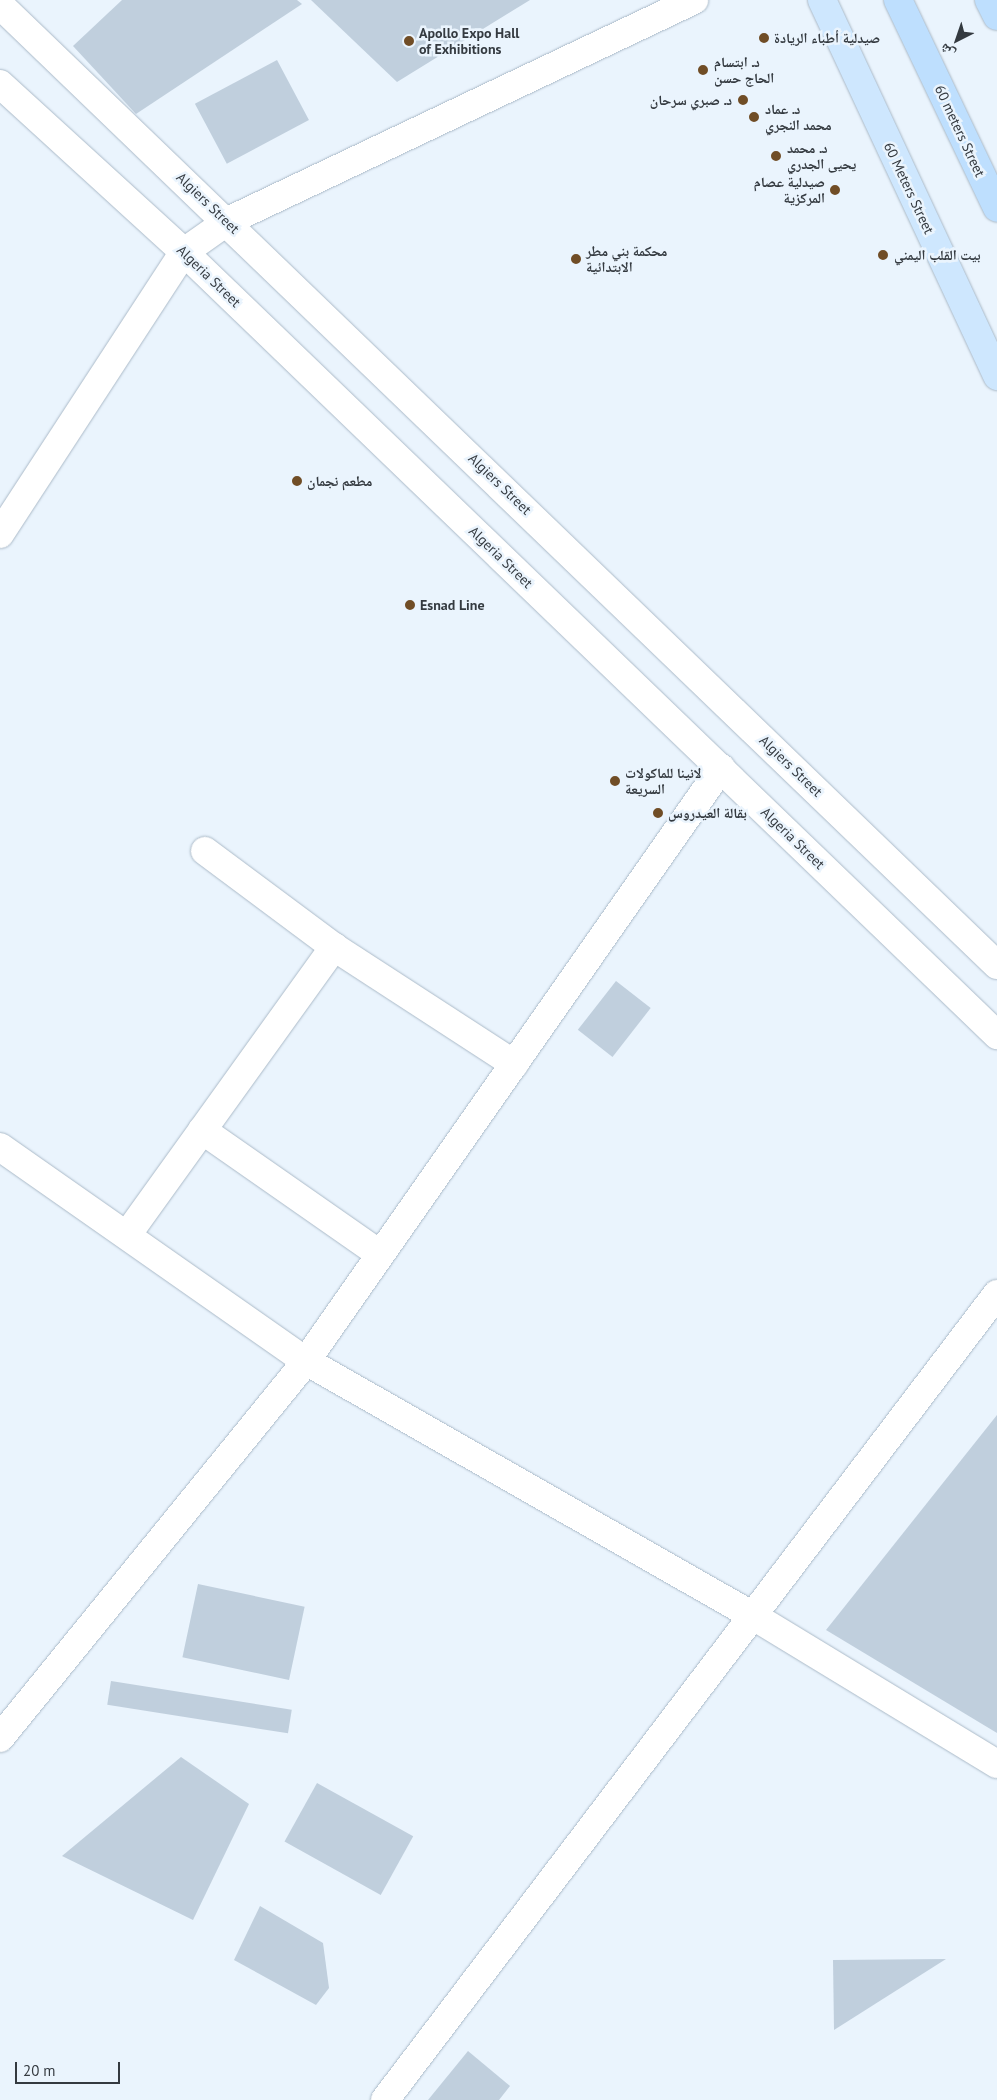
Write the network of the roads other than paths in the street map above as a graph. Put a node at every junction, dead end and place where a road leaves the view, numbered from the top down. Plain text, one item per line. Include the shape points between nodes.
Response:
1 (694, 0) edge
2 (822, 0) edge
3 (898, 0) edge
4 (989, 0) edge
5 (0, 5) edge
6 (997, 16) edge
7 (0, 84) edge
8 (997, 208) edge
9 (228, 221) junction
10 (184, 252) junction
11 (997, 376) edge
12 (0, 534) edge
13 (721, 768) junction
14 (205, 851) dead end
15 (334, 947) junction
16 (997, 966) edge
17 (997, 1035) edge
18 (514, 1064) junction
19 (202, 1130) junction
20 (0, 1147) edge
21 (127, 1235) junction
22 (380, 1254) junction
23 (997, 1294) edge
24 (306, 1361) junction
25 (755, 1617) junction
26 (0, 1738) edge
27 (997, 1764) edge
28 (386, 2100) edge

1 - 9 street
2 - 11 main road, 60 Meters Street
3 - 8 highway, 60 meters Street
4 - 6 highway
5 - 9 street, Algiers Street
7 - 10 street, Algeria Street
9 - 10 street
9 - 16 street, Algiers Street
10 - 12 street
10 - 13 street, Algeria Street
13 - 17 street, Algeria Street
13 - 18 street
14 - 15 street
15 - 18 street
15 - 19 street
18 - 22 street
19 - 21 street
19 - 22 street
20 - 21 street
21 - 24 street
22 - 24 street
23 - 25 street
24 - 25 street
24 - 26 street
25 - 27 street
25 - 28 street

